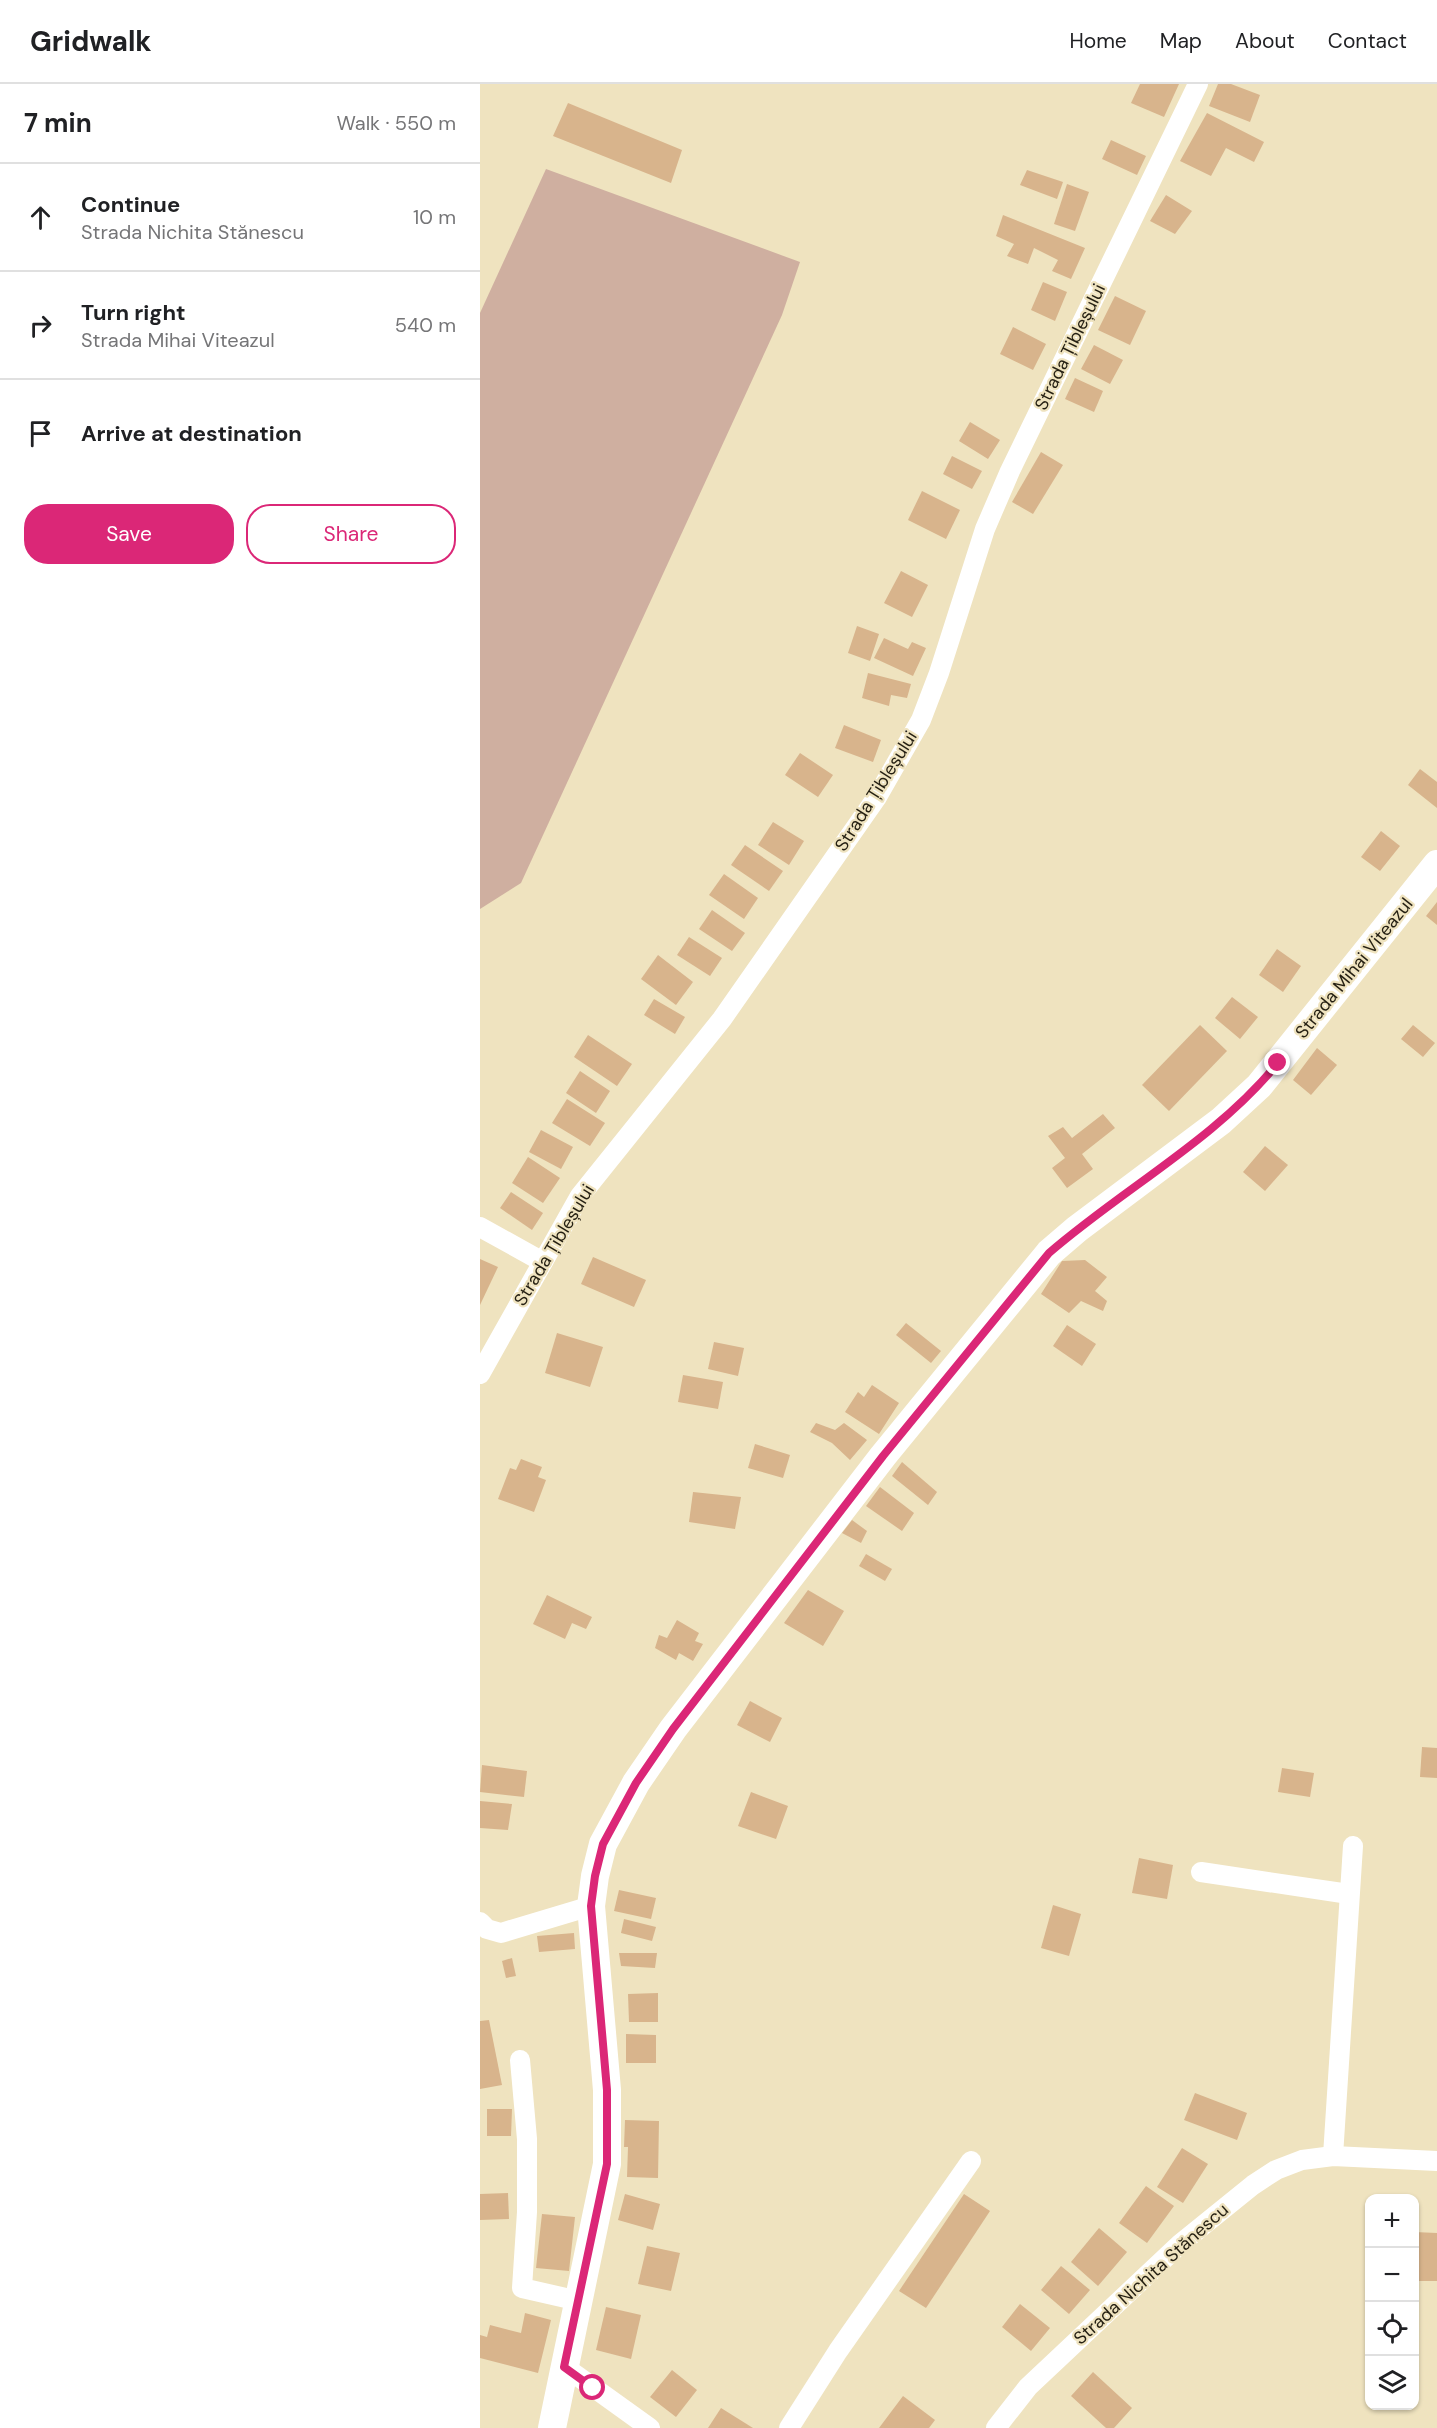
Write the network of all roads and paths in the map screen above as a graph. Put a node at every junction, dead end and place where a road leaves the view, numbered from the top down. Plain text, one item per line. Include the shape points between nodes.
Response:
1 (1198, 84) edge
2 (1437, 864) edge
3 (480, 1227) edge
4 (543, 1262) junction
5 (480, 1374) edge
6 (1353, 1846) dead end
7 (1201, 1872) dead end
8 (1349, 1894) junction
9 (591, 1906) junction
10 (480, 1922) edge
11 (520, 2060) dead end
12 (1334, 2156) junction
13 (970, 2161) dead end
14 (1437, 2161) edge
15 (579, 2301) junction
16 (564, 2367) junction
17 (552, 2428) edge
18 (650, 2428) edge
19 (789, 2428) edge
20 (996, 2428) edge

1 - 4 street, Strada Țibleșului via 1010,471 985,529 921,720 877,797 722,1019 580,1196
2 - 9 main road, Strada Mihai Viteazul via 1259,1086 1221,1121 1049,1253 883,1456 673,1729 636,1783 603,1844
3 - 4 street
4 - 5 street, Strada Țibleșului
6 - 8 street
7 - 8 street
8 - 12 street
9 - 10 street via 501,1933
9 - 15 main road, Strada Mihai Viteazul via 607,2090 607,2164
11 - 15 street via 527,2139 522,2288
12 - 14 street, Strada Nichita Stănescu
12 - 20 street, Strada Nichita Stănescu via 1302,2160 1253,2185 1180,2244 1028,2387
13 - 19 street
15 - 16 main road, Strada Mihai Viteazul
16 - 17 main road, Strada Mihai Viteazul
16 - 18 street

